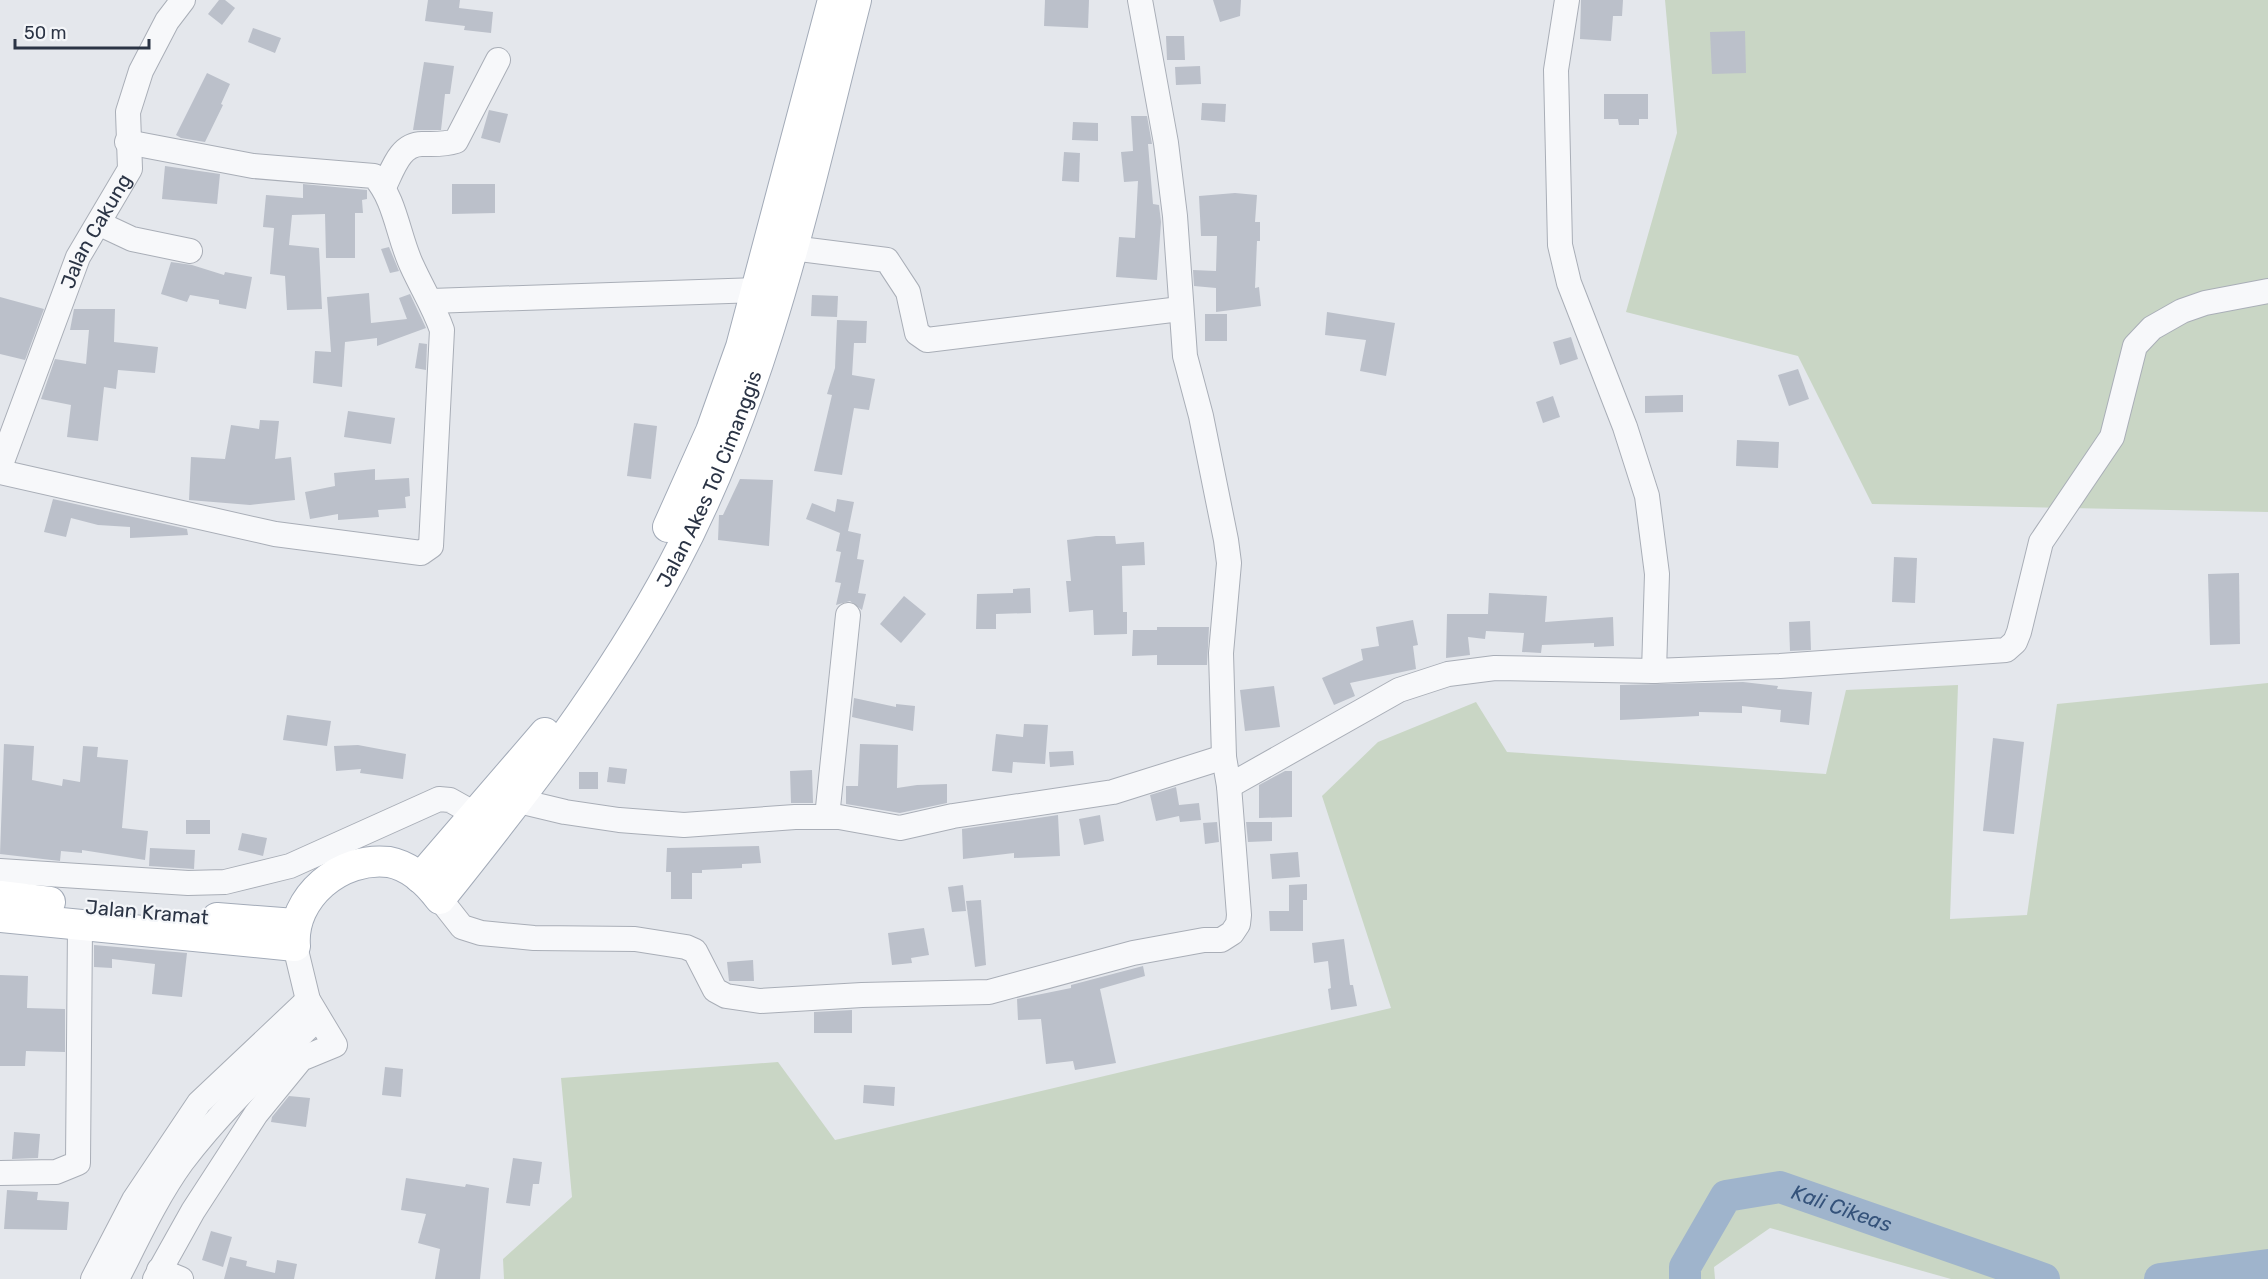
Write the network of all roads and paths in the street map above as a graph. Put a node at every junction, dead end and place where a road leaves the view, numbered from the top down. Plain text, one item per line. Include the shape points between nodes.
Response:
1 (183, 0) edge
2 (833, 0) edge
3 (856, 0) edge
4 (1140, 0) edge
5 (1567, 0) edge
6 (498, 60) dead end
7 (127, 142) junction
8 (384, 187) junction
9 (100, 224) junction
10 (792, 248) junction
11 (190, 251) dead end
12 (758, 290) junction
13 (2268, 291) edge
14 (432, 301) junction
15 (1180, 309) junction
16 (751, 349) junction
17 (0, 467) edge
18 (0, 472) edge
19 (848, 615) dead end
20 (1654, 671) junction
21 (1224, 757) junction
22 (1229, 786) junction
23 (519, 801) junction
24 (475, 814) junction
25 (827, 817) junction
26 (0, 871) edge
27 (430, 889) junction
28 (0, 896) edge
29 (0, 918) edge
30 (80, 926) junction
31 (295, 935) junction
32 (313, 1009) junction
33 (0, 1173) edge
34 (165, 1276) edge
35 (93, 1279) edge
36 (117, 1279) edge

1 - 7 street, Jalan Cakung via 167,21 141,71 128,112
2 - 12 main road, Jalan Akes Tol Cimanggis
3 - 10 main road, Jalan Akes Tol Cimanggis
4 - 15 street via 1166,143
5 - 20 street via 1557,70 1560,245 1569,283 1625,427 1647,496 1657,574
6 - 8 street via 456,141 409,145
7 - 8 street via 253,166 374,176
7 - 9 street, Jalan Cakung via 129,169
8 - 14 street via 412,266
9 - 11 street via 132,239
9 - 17 street, Jalan Cakung via 78,257
10 - 15 street via 887,260 908,292 917,333 927,340
10 - 16 main road, Jalan Akes Tol Cimanggis
12 - 14 street
12 - 16 main road, Jalan Akes Tol Cimanggis
13 - 20 street via 2182,311 2152,327 2135,346 2112,437 2041,542 2019,632 2006,650
14 - 18 street via 442,330 431,546 421,554 275,534
15 - 21 street via 1188,370 1222,508 1228,552 1221,653
16 - 23 main road, Jalan Akes Tol Cimanggis via 726,448 674,564 631,638
16 - 24 main road, Jalan Akes Tol Cimanggis via 654,559 611,632 543,735
19 - 25 street
20 - 22 street via 1495,668 1425,680 1399,690
21 - 22 street
21 - 25 street via 1113,792 900,828
22 - 27 street via 1239,915 1232,933 1221,940 1133,953 989,992 760,1001 726,996 715,990 695,951 686,947 635,939 481,933 462,927
23 - 25 street via 619,820 684,825
23 - 27 main road, Jalan Akes Tol Cimanggis
24 - 26 street via 450,800 439,799 290,866 225,882
24 - 27 main road, Jalan Akes Tol Cimanggis
27 - 31 main road via 406,868 390,862 353,866 321,884 309,899
28 - 31 main road, Jalan Kramat
29 - 30 main road, Jalan Kramat
30 - 31 main road, Jalan Kramat
30 - 33 street via 78,1163 56,1172
31 - 32 street
32 - 34 street via 335,1045 301,1059 256,1114 193,1211
32 - 35 street via 199,1103 134,1200
32 - 36 street via 182,1163

